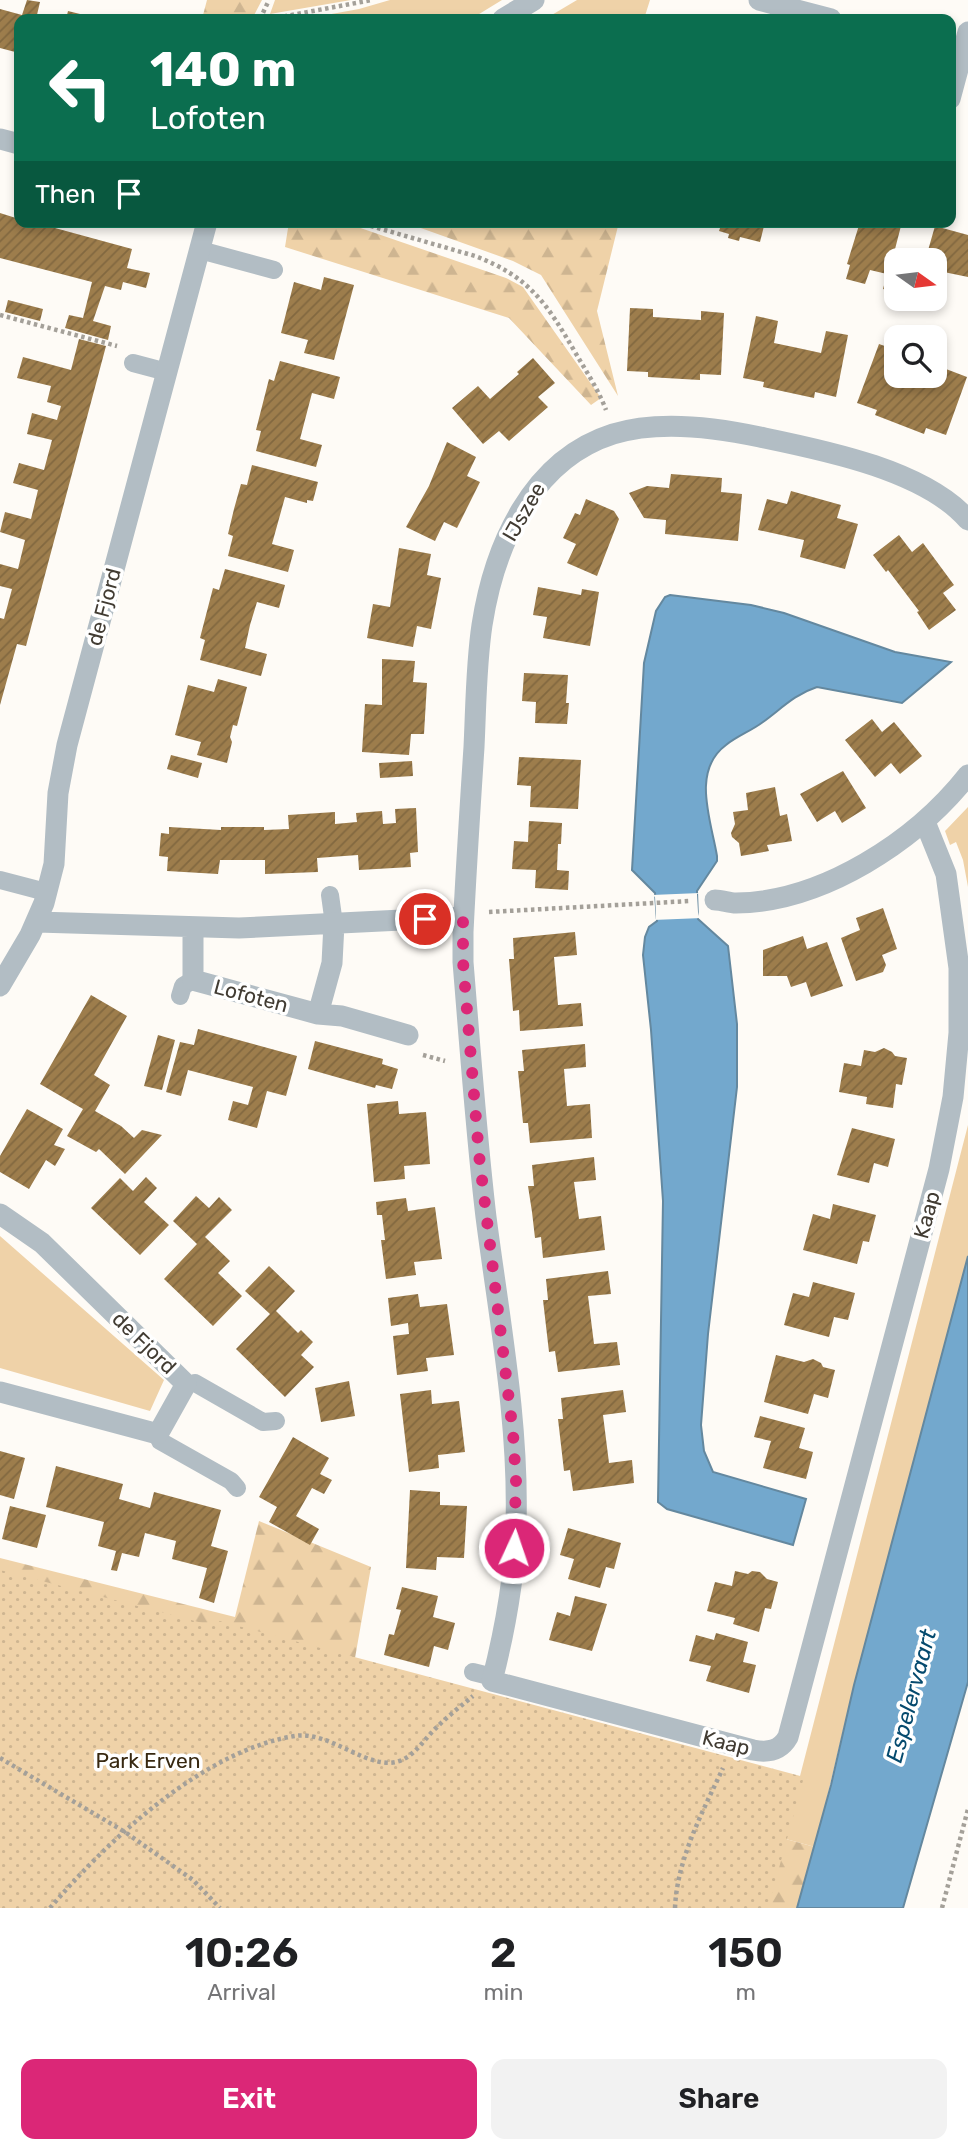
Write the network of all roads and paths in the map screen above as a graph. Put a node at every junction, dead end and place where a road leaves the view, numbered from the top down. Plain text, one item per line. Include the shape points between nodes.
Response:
1 (372, 0) edge
2 (534, 0) edge
3 (759, 0) edge
4 (297, 14) edge
5 (511, 14) edge
6 (812, 14) edge
7 (968, 32) edge
8 (960, 54) edge
9 (956, 72) edge
10 (206, 228) edge
11 (378, 228) edge
12 (200, 250) junction
13 (274, 270) dead end
14 (0, 315) edge
15 (129, 355) joint
16 (167, 372) junction
17 (609, 418) dead end
18 (968, 520) edge
19 (968, 775) edge
20 (925, 822) junction
21 (0, 880) edge
22 (46, 892) junction
23 (330, 895) dead end
24 (706, 900) joint
25 (472, 915) junction
26 (37, 922) junction
27 (334, 924) junction
28 (193, 928) junction
29 (3, 975) edge
30 (318, 1014) junction
31 (408, 1035) dead end
32 (0, 1214) edge
33 (195, 1379) junction
34 (0, 1392) edge
35 (273, 1414) dead end
36 (157, 1443) junction
37 (233, 1489) dead end
38 (476, 1693) dead end
39 (0, 1758) edge
40 (726, 1761) dead end
41 (968, 1809) edge
42 (125, 1832) junction
43 (50, 1908) edge
44 (220, 1908) edge
45 (675, 1908) edge
46 (942, 1908) edge

1 - 4 path
2 - 5 street
3 - 6 street
7 - 8 street
8 - 9 street
10 - 12 street, de Fjord
11 - 17 path via 495,263 527,285 553,312 593,380
12 - 13 lane
12 - 16 street, de Fjord
14 - 15 path
15 - 16 lane
16 - 22 street, de Fjord via 67,746 58,793 54,864
18 - 25 street, IJszee via 930,490 892,473 823,451 729,432 672,427 632,430 599,439 560,462 518,515 496,568 483,622 478,658
19 - 20 street
20 - 24 street via 882,854 821,884 751,902
20 - 25 street, Kaap via 946,874 956,936 959,1033 953,1097 939,1170 788,1737 777,1749 753,1750 492,1681 483,1674 508,1607 516,1481 479,1155 463,962
21 - 22 lane
22 - 26 street, de Fjord
23 - 27 lane
24 - 25 path
25 - 27 street
26 - 28 street
26 - 29 street, de Fjord
27 - 28 street
27 - 30 street, Lofoten via 332,963
28 - 30 street, Lofoten via 187,988
30 - 31 street, Lofoten via 342,1016
32 - 33 street, de Fjord via 42,1243
33 - 35 lane via 247,1413
33 - 36 street, de Fjord
34 - 36 street
36 - 37 lane
38 - 42 path via 400,1761 373,1760 321,1737 286,1738 212,1767
39 - 42 path
40 - 45 path via 679,1874
41 - 46 path
42 - 43 path
42 - 44 path via 193,1880

